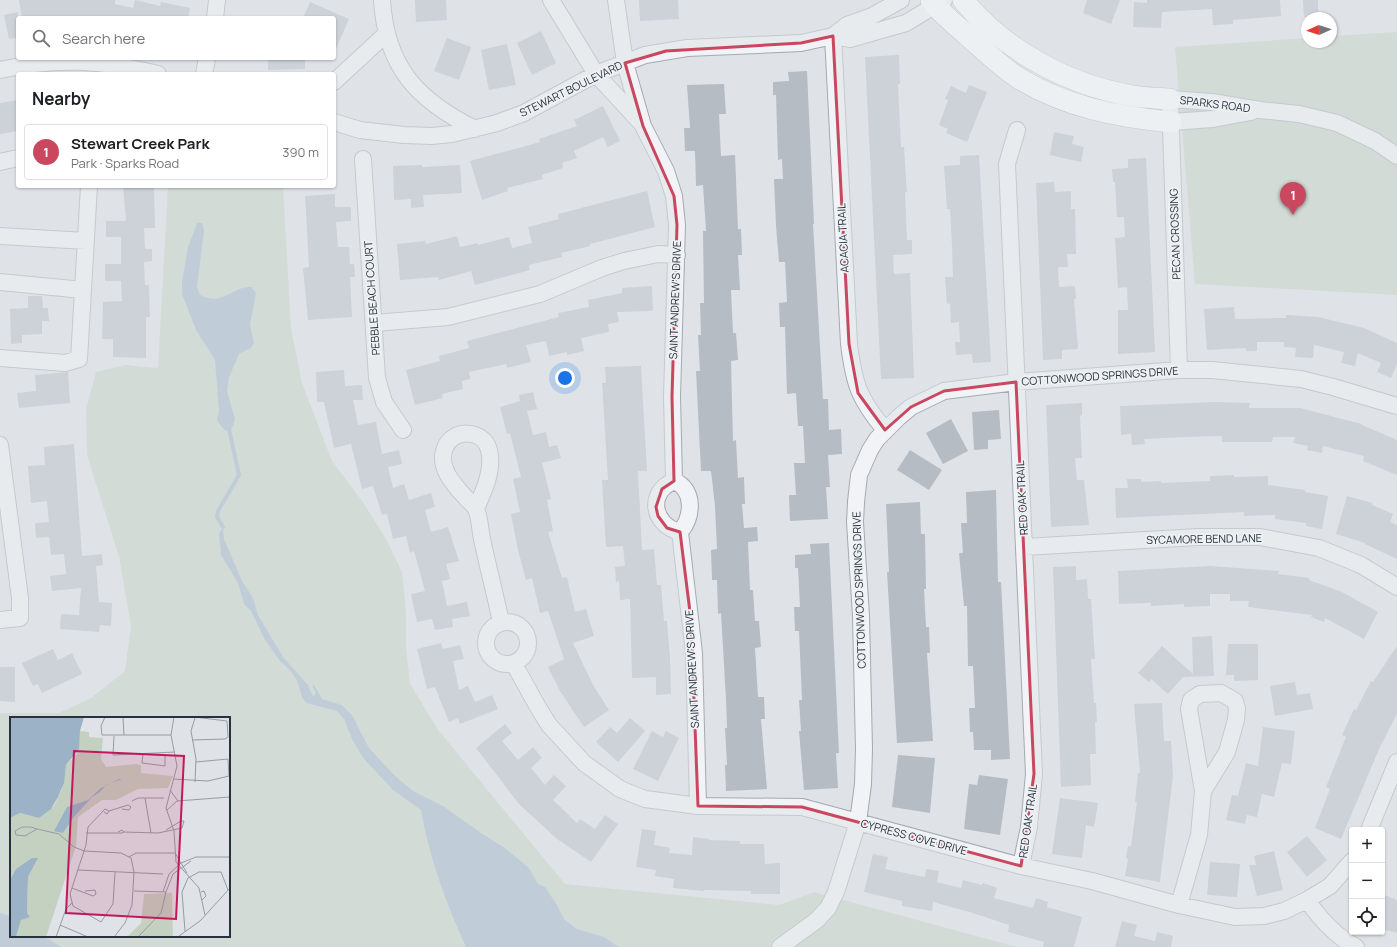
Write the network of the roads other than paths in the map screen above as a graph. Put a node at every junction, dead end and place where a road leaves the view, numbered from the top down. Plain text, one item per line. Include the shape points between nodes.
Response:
1 (217, 0) edge
2 (382, 0) edge
3 (551, 0) edge
4 (616, 0) edge
5 (901, 0) edge
6 (963, 0) edge
7 (937, 2) edge
8 (215, 16) edge
9 (387, 33) junction
10 (833, 36) junction
11 (61, 60) edge
12 (61, 60) edge
13 (207, 60) edge
14 (625, 63) junction
15 (0, 70) edge
16 (147, 72) edge
17 (204, 72) edge
18 (596, 74) junction
19 (336, 80) edge
20 (1170, 99) junction
21 (1260, 110) junction
22 (1171, 122) junction
23 (336, 123) edge
24 (644, 126) junction
25 (475, 129) junction
26 (1017, 130) dead end
27 (1397, 156) edge
28 (16, 158) edge
29 (362, 159) dead end
30 (0, 162) edge
31 (89, 188) edge
32 (0, 236) edge
33 (86, 241) junction
34 (676, 255) junction
35 (0, 282) edge
36 (83, 290) junction
37 (374, 322) junction
38 (0, 358) edge
39 (1179, 370) junction
40 (1016, 382) junction
41 (1397, 406) edge
42 (403, 430) dead end
43 (885, 430) junction
44 (0, 445) edge
45 (674, 481) junction
46 (476, 508) dead end
47 (680, 532) junction
48 (1024, 547) junction
49 (1397, 586) edge
50 (0, 620) edge
51 (501, 622) junction
52 (514, 664) junction
53 (1397, 762) edge
54 (1203, 791) junction
55 (698, 806) junction
56 (858, 822) junction
57 (1369, 827) edge
58 (1350, 863) edge
59 (1021, 866) junction
60 (1307, 900) junction
61 (1179, 906) junction
62 (780, 947) edge
63 (1356, 947) edge

1 - 8 street
2 - 9 street
3 - 18 street
4 - 14 street
5 - 10 street, STEWART BOULEVARD via 872,16 847,25
6 - 20 main road via 988,26 1015,48 1064,75 1090,86 1111,91
7 - 10 street, STEWART BOULEVARD via 906,23 877,33 850,40
7 - 22 main road via 997,62 1044,92 1103,112
9 - 19 street
9 - 25 street via 394,54 412,84 435,106
10 - 14 street, STEWART BOULEVARD via 801,43 680,49 645,55
10 - 43 street, ACACIA TRAIL via 853,374 858,392
11 - 15 street
12 - 16 street via 89,61
13 - 17 street
14 - 18 street, STEWART BOULEVARD
14 - 24 street
18 - 24 street
18 - 25 street, STEWART BOULEVARD via 524,112
20 - 21 street, SPARKS ROAD via 1212,102
20 - 22 street, PECAN CROSSING
21 - 22 street, SPARKS ROAD via 1213,119
21 - 27 street, SPARKS ROAD via 1299,114 1337,123 1362,134
22 - 39 street, PECAN CROSSING
23 - 25 street, STEWART BOULEVARD via 360,130 404,135 432,136
24 - 34 street, SAINT ANDREW'S DRIVE via 666,171 674,196 678,225
26 - 40 street, RED OAK TRAIL via 1007,164
28 - 30 street
29 - 37 street, PEBBLE BEACH COURT
31 - 33 street
32 - 33 street
33 - 36 street
34 - 37 street via 658,254 624,261 540,294 448,317
34 - 45 street, SAINT ANDREW'S DRIVE via 672,397
35 - 36 street
36 - 38 street via 79,359 65,363
37 - 42 street, PEBBLE BEACH COURT via 377,378 384,402
39 - 40 street, COTTONWOOD SPRINGS DRIVE
39 - 41 street, COTTONWOOD SPRINGS DRIVE via 1212,370 1301,379
40 - 43 street, COTTONWOOD SPRINGS DRIVE via 944,391 911,407
40 - 48 street, RED OAK TRAIL
43 - 56 street, COTTONWOOD SPRINGS DRIVE via 876,439 862,466 856,502 864,749
44 - 50 street via 20,598 20,618
45 - 47 street via 685,488 690,504 688,519
45 - 47 street via 667,483 662,489 656,507 663,523
46 - 51 street
47 - 55 street, SAINT ANDREW'S DRIVE via 694,653
48 - 49 street, SYCAMORE BEND LANE via 1198,537 1260,537 1319,548
48 - 59 street, RED OAK TRAIL via 1034,774 1030,820
51 - 52 street via 518,624 528,636 527,653
51 - 52 street via 488,633 487,650 498,662
52 - 55 street, CYPRESS COVE DRIVE via 530,696 549,725 584,763 598,774 620,788 645,799
53 - 57 street
54 - 54 street via 1189,709 1191,700 1200,694 1221,693 1235,701 1236,720 1227,752
54 - 61 street via 1199,834
55 - 56 street, CYPRESS COVE DRIVE via 802,807
56 - 59 street, CYPRESS COVE DRIVE
56 - 62 street, COTTONWOOD SPRINGS DRIVE via 836,892 828,908 817,920
58 - 60 street, CYPRESS COVE DRIVE via 1330,886
59 - 61 street, CYPRESS COVE DRIVE via 1092,881
60 - 61 street, CYPRESS COVE DRIVE via 1284,911 1264,916 1235,917
60 - 63 street via 1331,929

